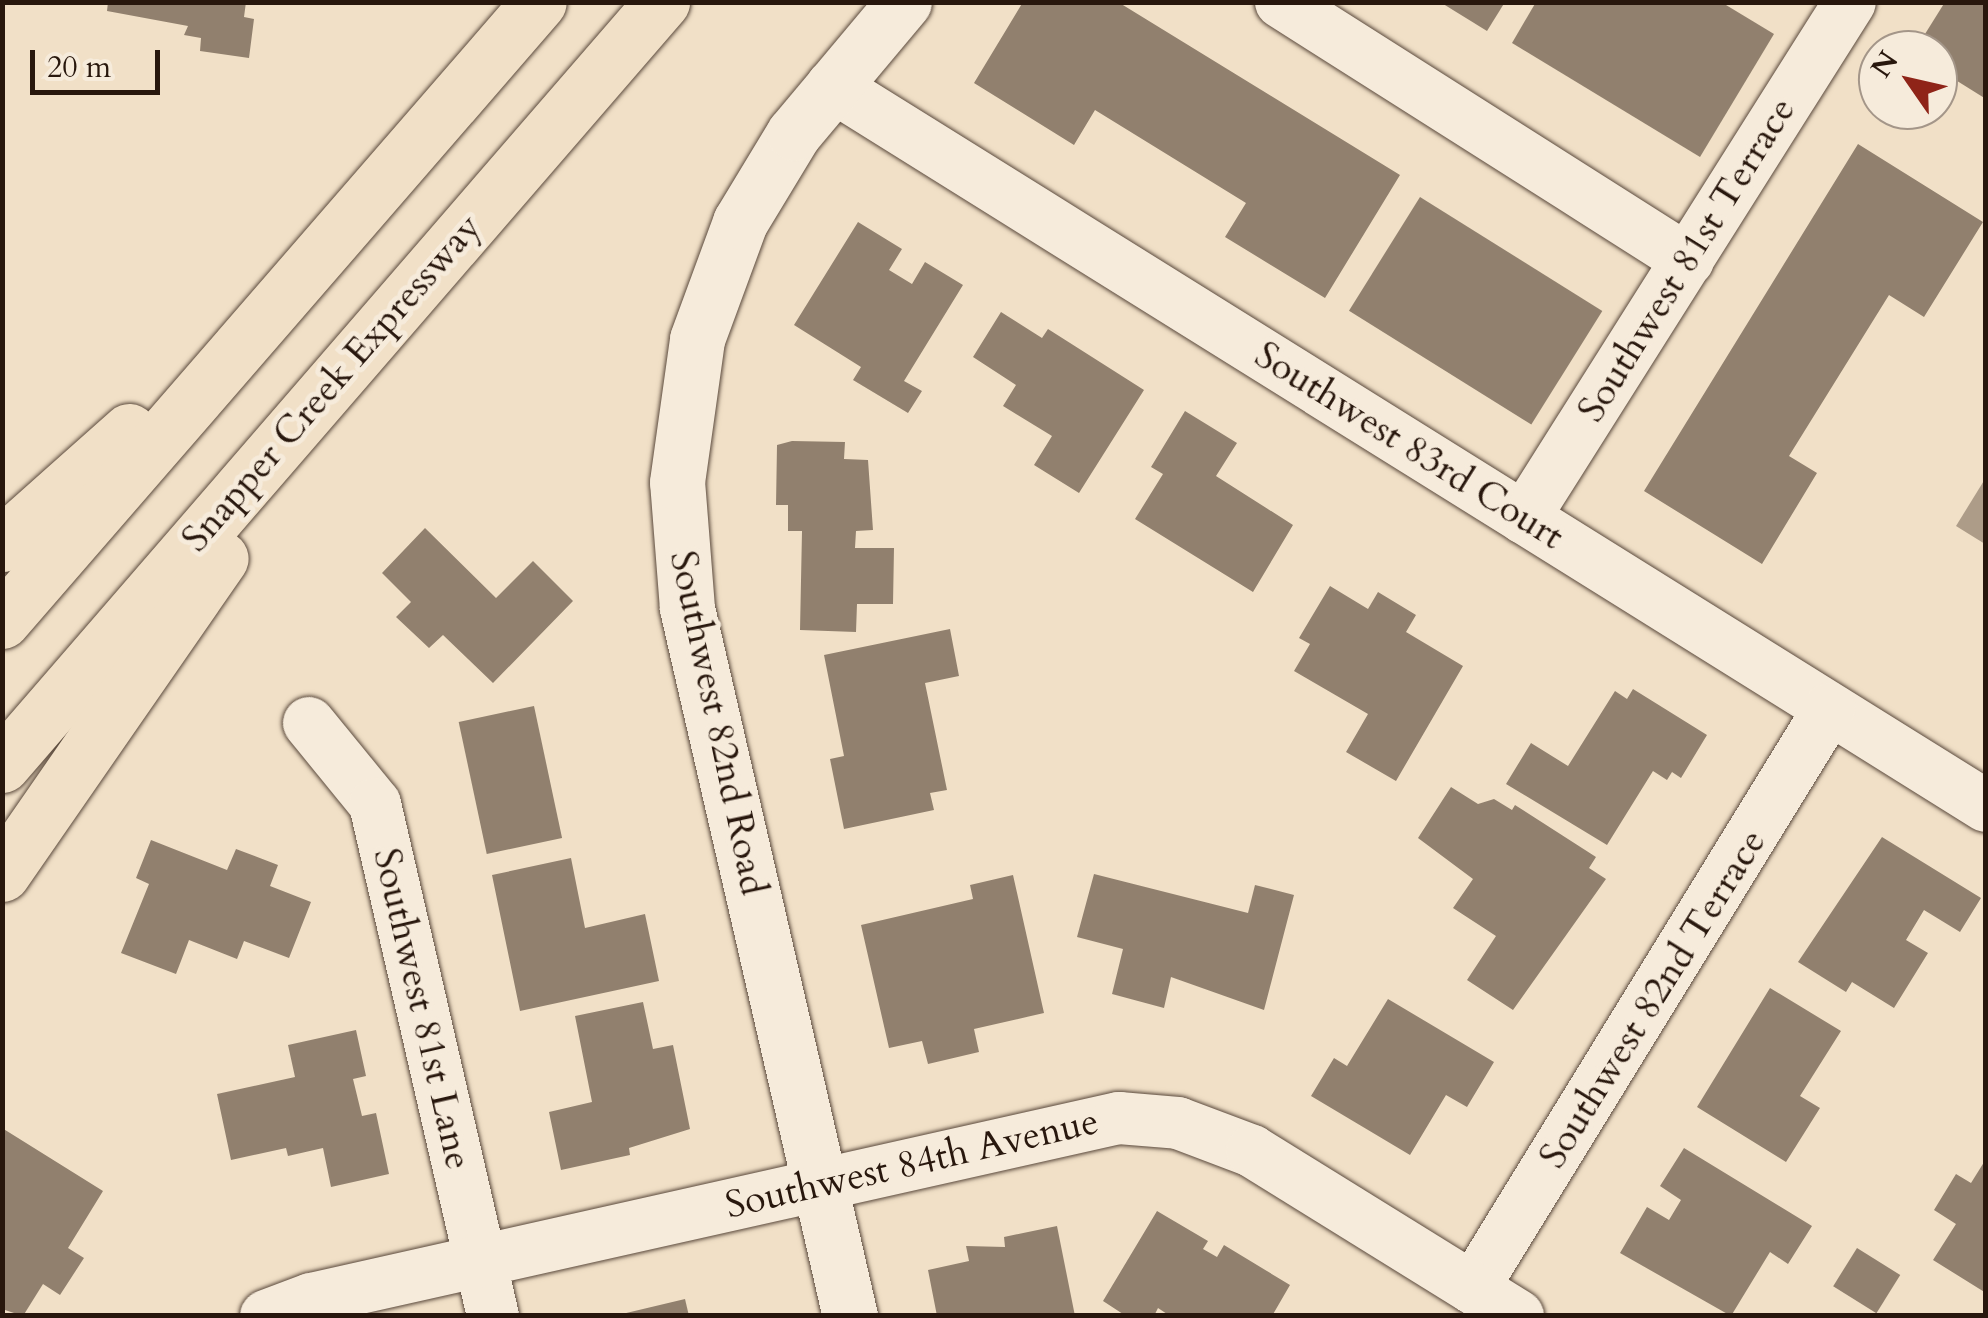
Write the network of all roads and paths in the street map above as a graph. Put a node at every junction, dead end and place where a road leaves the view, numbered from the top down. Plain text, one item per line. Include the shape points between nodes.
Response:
1 (539, 2) edge
2 (662, 2) edge
3 (904, 2) edge
4 (1281, 2) edge
5 (1850, 2) edge
6 (832, 86) junction
7 (1688, 260) junction
8 (292, 286) junction
9 (380, 329) junction
10 (1524, 518) junction
11 (2, 544) edge
12 (2, 622) edge
13 (1830, 709) junction
14 (309, 723) dead end
15 (2, 765) edge
16 (1986, 806) edge
17 (2, 874) edge
18 (819, 1184) junction
19 (480, 1263) junction
20 (1473, 1288) junction
21 (266, 1316) edge
22 (492, 1316) edge
23 (850, 1316) edge
24 (1518, 1316) edge

1 - 8 highway
2 - 9 highway, Snapper Creek Expressway
3 - 6 street, Southwest 82nd Road
4 - 7 street
5 - 7 street, Southwest 81st Terrace
6 - 10 street, Southwest 83rd Court
6 - 18 street, Southwest 82nd Road via 767,174 724,260 698,339 680,430 681,559
7 - 10 street, Southwest 81st Terrace
8 - 11 highway
8 - 12 highway
9 - 15 highway, Snapper Creek Expressway
9 - 17 highway
10 - 13 street, Southwest 83rd Court
13 - 16 street, Southwest 83rd Court
13 - 20 street, Southwest 82nd Terrace
14 - 19 street, Southwest 81st Lane via 375,804
18 - 19 street, Southwest 84th Avenue
18 - 20 street, Southwest 84th Avenue via 1095,1120 1178,1123 1252,1151
18 - 23 street, Southwest 82nd Road
19 - 21 street, Southwest 84th Avenue via 311,1299
19 - 22 street, Southwest 81st Lane
20 - 24 street, Southwest 84th Avenue

